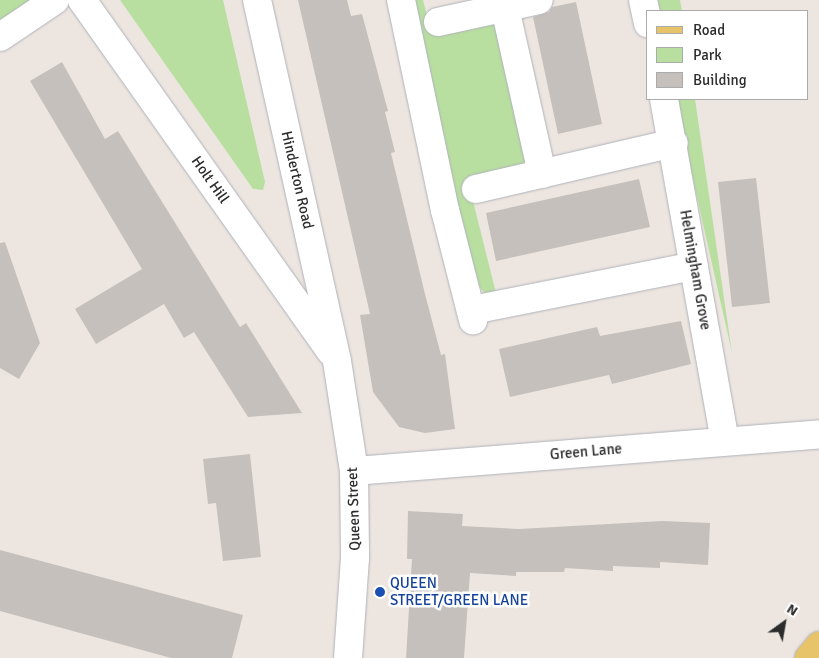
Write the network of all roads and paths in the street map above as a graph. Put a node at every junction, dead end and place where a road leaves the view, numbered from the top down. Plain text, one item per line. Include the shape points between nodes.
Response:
1 (55, 0) edge
2 (82, 0) edge
3 (257, 0) edge
4 (400, 0) edge
5 (538, 0) edge
6 (643, 0) edge
7 (505, 8) junction
8 (646, 14) edge
9 (438, 22) dead end
10 (0, 37) edge
11 (664, 100) edge
12 (674, 143) junction
13 (542, 174) junction
14 (476, 189) dead end
15 (694, 266) junction
16 (338, 361) junction
17 (819, 434) edge
18 (725, 441) junction
19 (354, 471) junction
20 (819, 646) edge
21 (348, 658) edge
22 (809, 658) edge

1 - 10 street
2 - 16 street, Holt Hill
3 - 16 street, Hinderton Road
4 - 15 street via 445,210 473,315
5 - 7 street
6 - 8 street
7 - 9 street
7 - 13 street
11 - 12 street, Helmingham Grove
12 - 13 street
12 - 15 street, Helmingham Grove
13 - 14 street
15 - 18 street, Helmingham Grove
16 - 19 street, Queen Street
17 - 18 street, Green Lane
18 - 19 street, Green Lane
19 - 21 street, Queen Street via 355,558
20 - 22 main road

